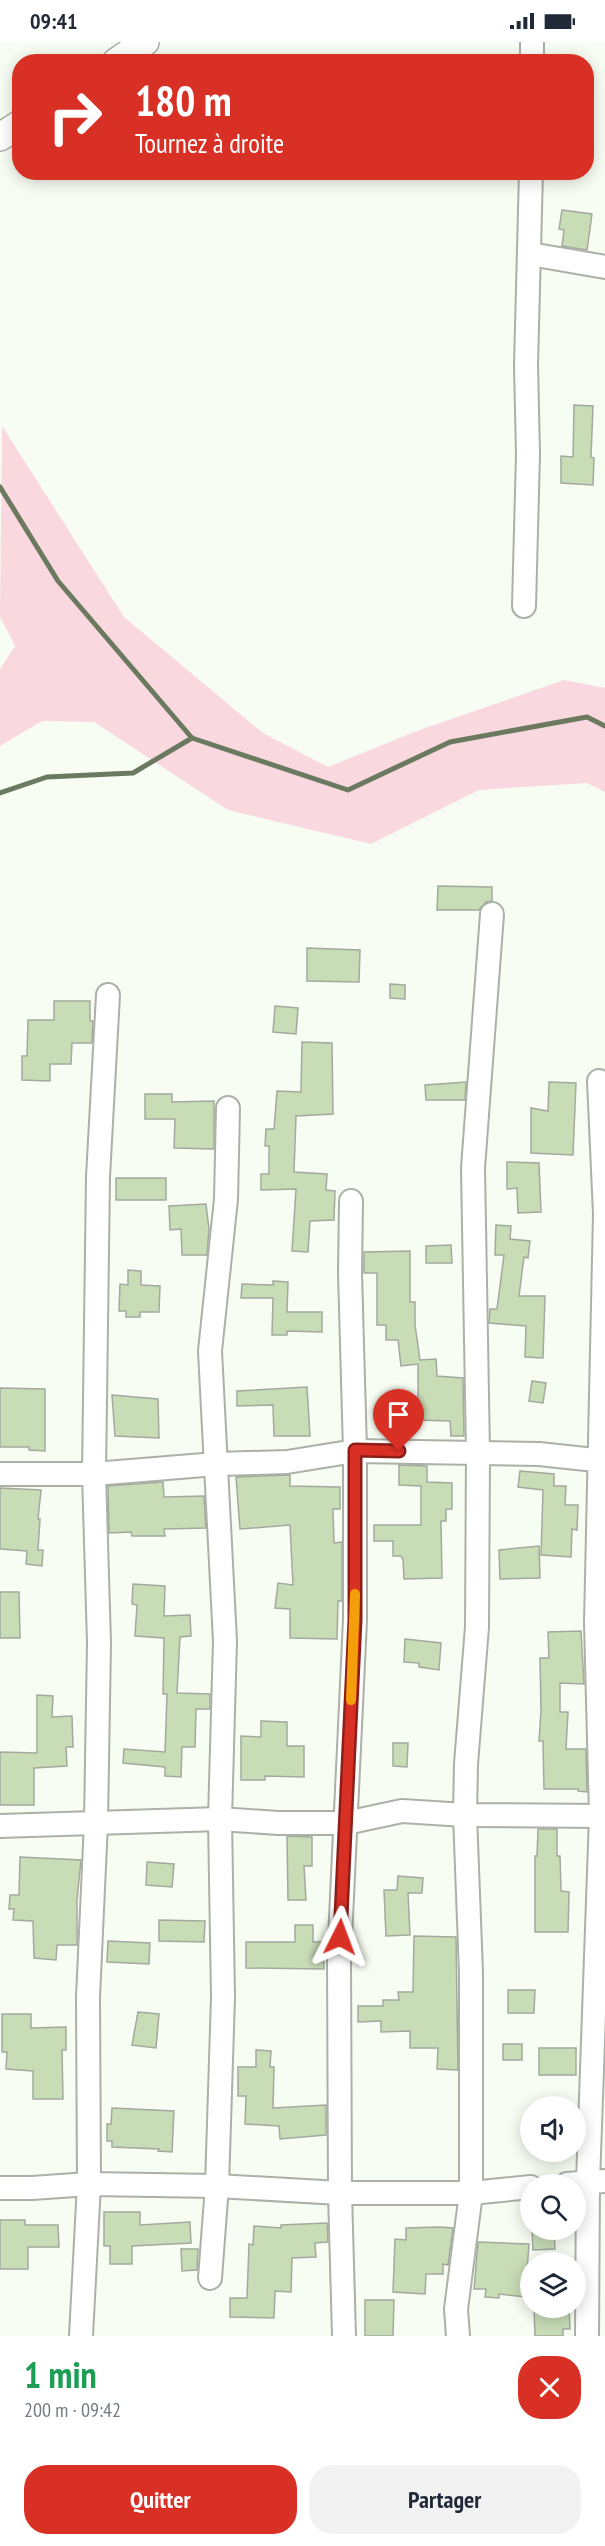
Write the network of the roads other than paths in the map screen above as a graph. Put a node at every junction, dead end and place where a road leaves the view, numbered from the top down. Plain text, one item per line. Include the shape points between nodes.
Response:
1 (145, 42) edge
2 (128, 54) edge
3 (531, 180) edge
4 (530, 254) junction
5 (605, 267) edge
6 (524, 606) dead end
7 (492, 914) dead end
8 (108, 995) dead end
9 (598, 1082) dead end
10 (228, 1108) dead end
11 (351, 1201) dead end
12 (355, 1450) junction
13 (478, 1452) junction
14 (603, 1461) edge
15 (216, 1464) junction
16 (0, 1474) edge
17 (94, 1474) junction
18 (465, 1815) junction
19 (603, 1816) edge
20 (220, 1819) junction
21 (96, 1823) junction
22 (346, 1823) junction
23 (0, 1826) edge
24 (587, 2182) edge
25 (89, 2184) junction
26 (217, 2186) junction
27 (0, 2188) edge
28 (520, 2188) edge
29 (340, 2193) junction
30 (471, 2193) junction
31 (210, 2278) dead end
32 (81, 2336) edge
33 (344, 2336) edge
34 (458, 2336) edge
35 (587, 2336) edge

1 - 2 street
3 - 4 street
4 - 5 street
4 - 6 street
7 - 13 street via 473,1168
8 - 17 street via 98,1177
9 - 14 street via 605,1214
10 - 15 street via 226,1198 210,1351
11 - 12 street
12 - 13 street
12 - 15 street via 287,1462
12 - 22 street via 355,1620
13 - 14 street
13 - 18 street via 477,1628
14 - 19 street via 596,1623
15 - 17 street
15 - 20 street via 225,1641
16 - 17 street
17 - 21 street via 99,1643
18 - 19 street
18 - 22 street via 402,1811
18 - 30 street via 471,1973
19 - 24 street
20 - 21 street
20 - 22 street
20 - 26 street via 223,1997
21 - 23 street
21 - 25 street via 88,1997
22 - 29 street via 339,1960
24 - 35 street
25 - 26 street
25 - 27 street
25 - 32 street
26 - 29 street
26 - 31 street
28 - 30 street
29 - 30 street
29 - 33 street
30 - 34 street via 456,2309

